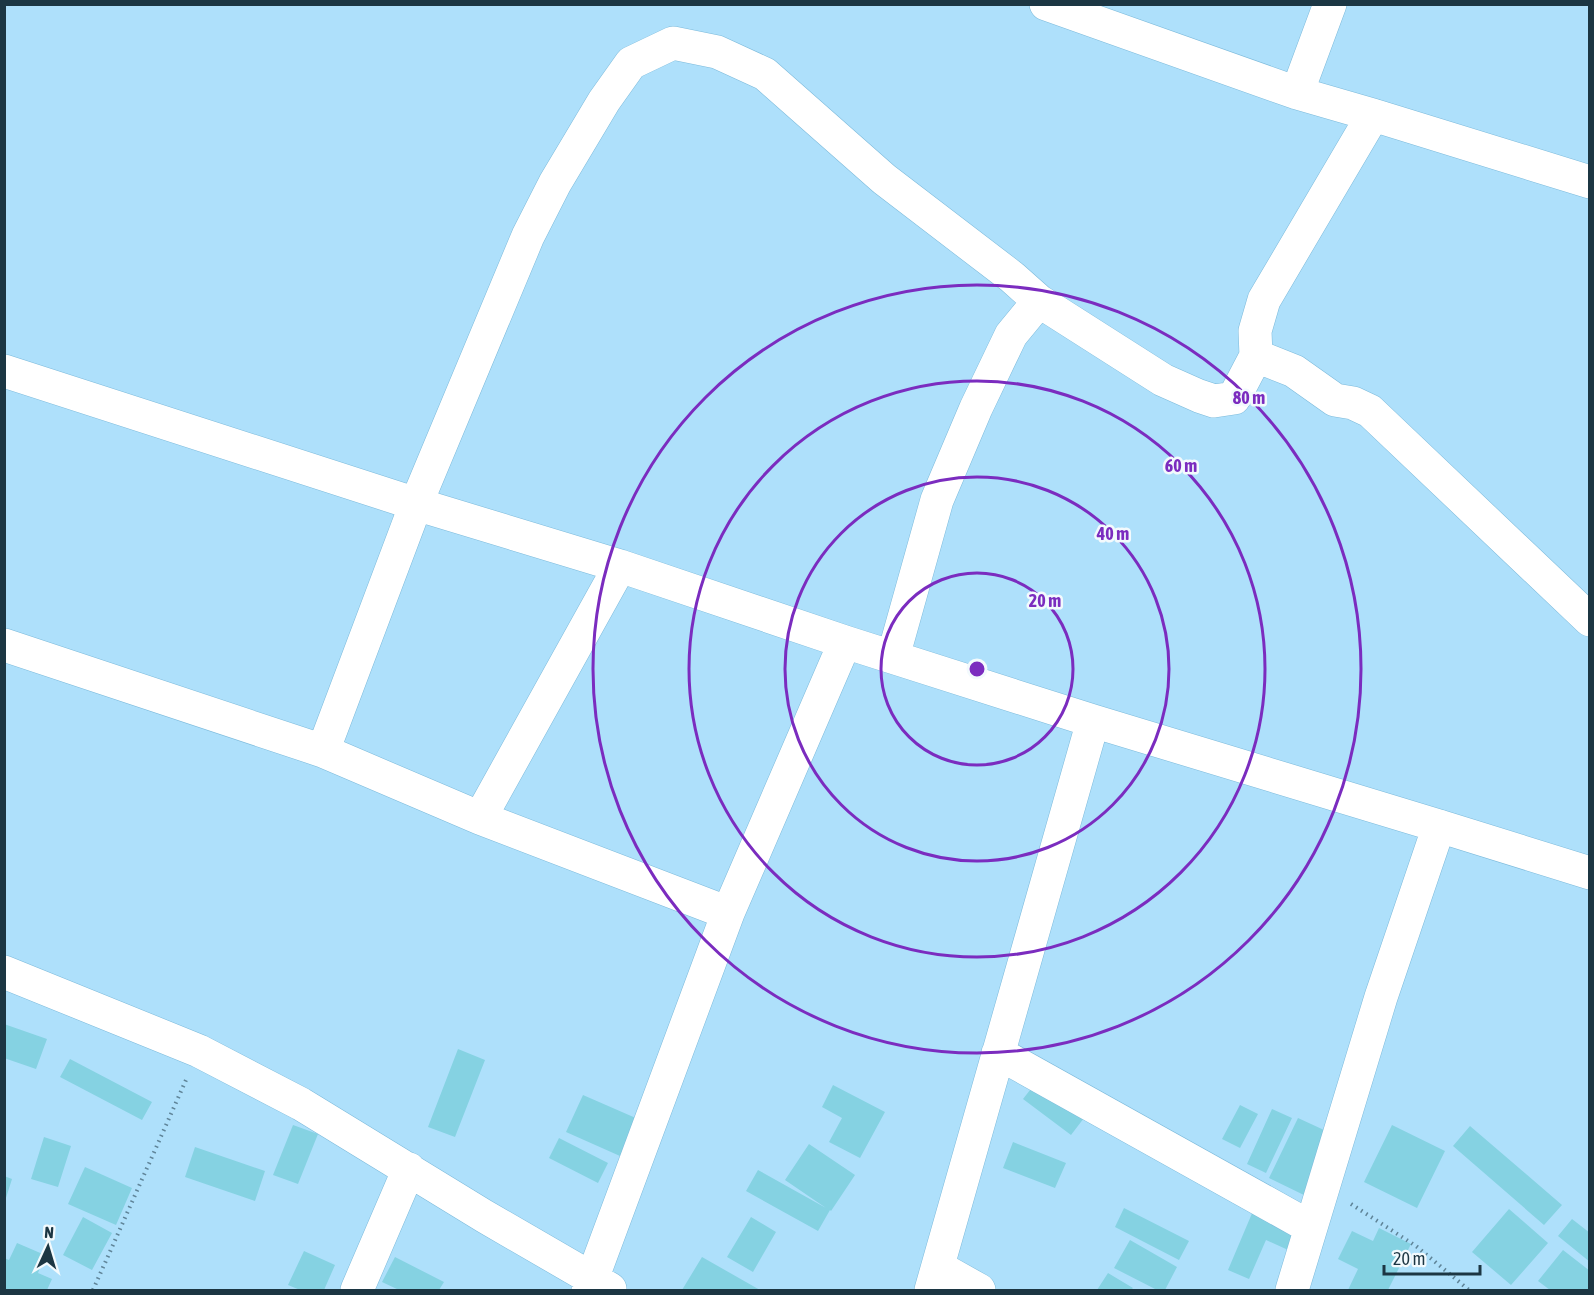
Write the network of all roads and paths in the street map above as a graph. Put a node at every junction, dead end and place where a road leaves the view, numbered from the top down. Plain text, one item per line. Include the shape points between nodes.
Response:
1 (1330, 4) edge
2 (1050, 5) edge
3 (1298, 93) junction
4 (1373, 115) junction
5 (1590, 182) edge
6 (1039, 301) junction
7 (1256, 356) junction
8 (4, 370) edge
9 (416, 504) junction
10 (620, 566) junction
11 (1590, 620) edge
12 (845, 642) junction
13 (4, 645) edge
14 (893, 657) junction
15 (1093, 721) junction
16 (323, 751) junction
17 (480, 818) junction
18 (1438, 826) junction
19 (1590, 873) edge
20 (728, 913) junction
21 (4, 972) edge
22 (199, 1051) junction
23 (999, 1053) junction
24 (409, 1169) junction
25 (1324, 1186) junction
26 (1310, 1227) junction
27 (934, 1279) edge
28 (598, 1286) edge
29 (93, 1290) edge
30 (357, 1290) edge
31 (980, 1290) edge
32 (1292, 1290) edge
33 (1469, 1290) edge

1 - 3 street
2 - 3 street
3 - 4 street
4 - 5 street
4 - 7 street via 1264,300 1255,331
6 - 7 street via 1163,380 1214,401 1234,398
6 - 9 street via 884,179 765,74 717,52 673,44 631,63 555,183 528,236
6 - 14 street via 1011,335 937,500
7 - 11 street via 1294,371 1335,400 1370,411
8 - 9 street
9 - 10 street
9 - 16 street
10 - 12 street
10 - 17 street
12 - 14 street
12 - 20 street
13 - 16 street
14 - 15 street
15 - 18 street
15 - 23 street
16 - 17 street
17 - 20 street
18 - 19 street
18 - 25 street
20 - 28 street
21 - 22 street
22 - 24 street via 301,1104
22 - 29 path
23 - 26 street
23 - 27 street
24 - 28 street
24 - 30 street
25 - 26 street
25 - 33 path via 1416,1246
26 - 32 street
27 - 31 street

